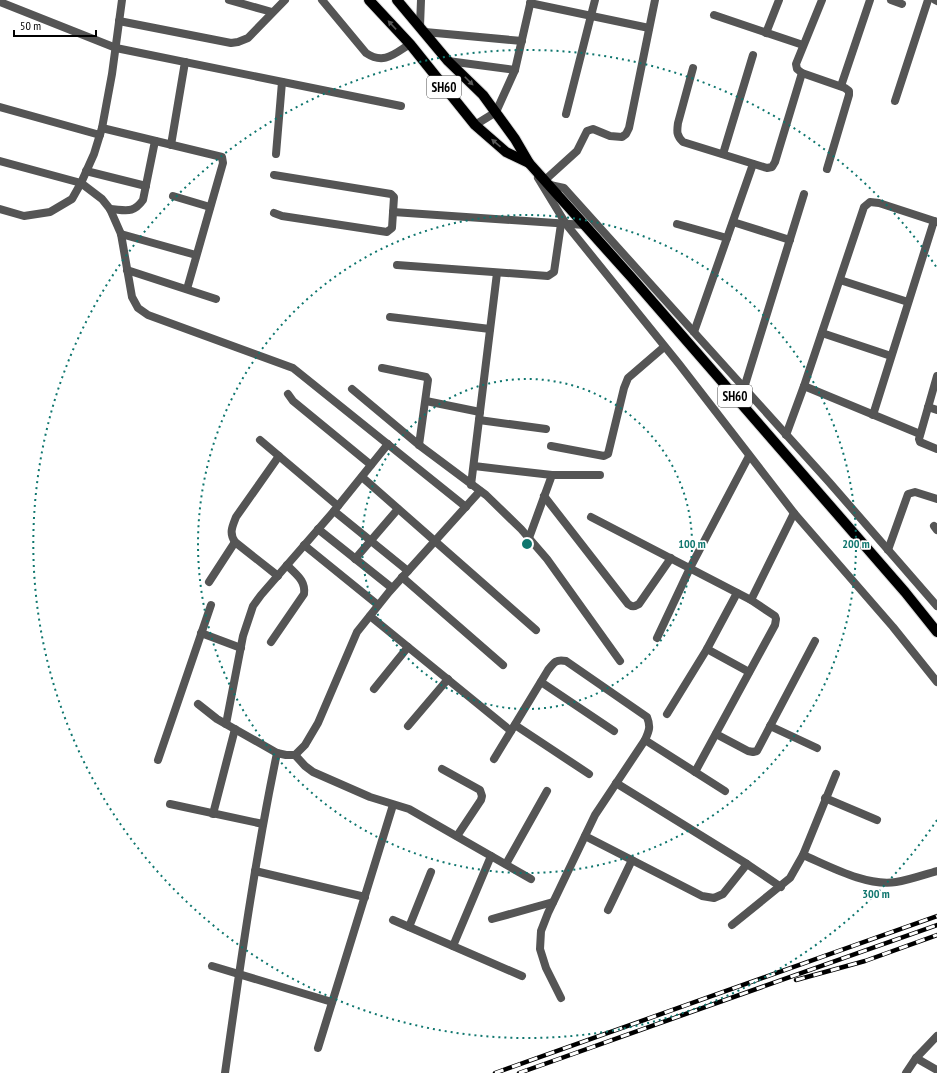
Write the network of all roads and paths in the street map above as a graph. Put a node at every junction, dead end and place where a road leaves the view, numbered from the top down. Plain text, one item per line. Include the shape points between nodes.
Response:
1 (122, 0) edge
2 (285, 0) edge
3 (322, 0) edge
4 (369, 0) edge
5 (397, 0) edge
6 (421, 0) edge
7 (595, 0) edge
8 (655, 0) edge
9 (780, 0) edge
10 (822, 0) edge
11 (870, 0) edge
12 (891, 0) edge
13 (928, 0) edge
14 (233, 1) edge
15 (0, 2) edge
16 (530, 2) edge
17 (902, 4) dead end
18 (272, 12) junction
19 (714, 15) dead end
20 (592, 16) junction
21 (119, 21) junction
22 (649, 28) junction
23 (422, 29) junction
24 (766, 33) junction
25 (522, 41) junction
26 (410, 44) junction
27 (803, 45) junction
28 (116, 48) junction
29 (753, 55) dead end
30 (448, 61) junction
31 (185, 62) junction
32 (693, 68) dead end
33 (515, 70) junction
34 (802, 73) junction
35 (282, 82) junction
36 (841, 86) junction
37 (895, 101) dead end
38 (401, 106) dead end
39 (0, 107) edge
40 (496, 112) junction
41 (566, 114) dead end
42 (475, 125) junction
43 (101, 132) junction
44 (155, 141) junction
45 (171, 145) junction
46 (276, 154) dead end
47 (723, 154) junction
48 (0, 161) edge
49 (529, 163) junction
50 (753, 164) junction
51 (827, 169) dead end
52 (86, 171) junction
53 (274, 175) dead end
54 (547, 182) junction
55 (81, 183) junction
56 (146, 186) junction
57 (804, 194) dead end
58 (173, 196) dead end
59 (210, 207) junction
60 (0, 209) edge
61 (110, 209) junction
62 (393, 212) junction
63 (274, 213) dead end
64 (935, 221) edge
65 (733, 222) junction
66 (564, 224) junction
67 (677, 224) dead end
68 (585, 225) junction
69 (121, 234) junction
70 (727, 238) junction
71 (790, 240) junction
72 (196, 256) junction
73 (397, 265) dead end
74 (127, 270) junction
75 (497, 273) junction
76 (840, 280) junction
77 (187, 289) junction
78 (216, 299) dead end
79 (908, 302) junction
80 (390, 317) dead end
81 (490, 329) junction
82 (694, 332) junction
83 (822, 333) junction
84 (664, 346) junction
85 (891, 356) junction
86 (382, 368) dead end
87 (937, 376) edge
88 (804, 386) junction
89 (744, 388) junction
90 (352, 389) dead end
91 (288, 394) dead end
92 (426, 400) junction
93 (928, 407) junction
94 (937, 410) edge
95 (873, 414) junction
96 (480, 416) junction
97 (546, 429) dead end
98 (920, 434) junction
99 (786, 435) junction
100 (260, 440) dead end
101 (388, 444) junction
102 (419, 445) junction
103 (551, 446) dead end
104 (937, 449) edge
105 (279, 456) junction
106 (749, 456) junction
107 (371, 465) junction
108 (474, 466) junction
109 (552, 475) junction
110 (600, 475) dead end
111 (362, 477) junction
112 (471, 485) junction
113 (480, 491) junction
114 (544, 496) junction
115 (937, 499) edge
116 (466, 507) junction
117 (336, 509) junction
118 (398, 509) junction
119 (794, 513) junction
120 (591, 516) dead end
121 (318, 529) junction
122 (529, 538) junction
123 (370, 541) junction
124 (435, 541) junction
125 (235, 542) junction
126 (304, 545) junction
127 (888, 550) junction
128 (671, 558) junction
129 (355, 559) junction
130 (287, 565) junction
131 (690, 568) junction
132 (405, 574) junction
133 (278, 576) junction
134 (209, 582) dead end
135 (392, 588) junction
136 (737, 593) junction
137 (751, 600) junction
138 (211, 605) dead end
139 (378, 605) junction
140 (937, 606) edge
141 (370, 616) junction
142 (536, 630) dead end
143 (937, 632) edge
144 (201, 633) junction
145 (657, 638) dead end
146 (815, 641) dead end
147 (271, 642) dead end
148 (408, 647) junction
149 (241, 648) junction
150 (707, 649) junction
151 (620, 661) dead end
152 (503, 665) dead end
153 (749, 672) junction
154 (448, 679) junction
155 (541, 682) junction
156 (937, 682) edge
157 (374, 690) dead end
158 (198, 704) dead end
159 (667, 714) dead end
160 (226, 724) junction
161 (408, 726) dead end
162 (770, 726) junction
163 (513, 728) junction
164 (235, 729) junction
165 (614, 731) dead end
166 (716, 734) junction
167 (645, 740) junction
168 (817, 748) dead end
169 (277, 753) junction
170 (295, 755) junction
171 (494, 759) dead end
172 (158, 760) dead end
173 (442, 769) dead end
174 (695, 772) junction
175 (589, 774) dead end
176 (836, 774) dead end
177 (616, 783) junction
178 (547, 791) dead end
179 (725, 791) dead end
180 (825, 798) junction
181 (170, 804) dead end
182 (393, 805) junction
183 (213, 814) junction
184 (877, 820) dead end
185 (263, 824) junction
186 (457, 836) junction
187 (585, 836) junction
188 (803, 855) junction
189 (491, 856) junction
190 (632, 860) junction
191 (506, 864) junction
192 (746, 864) junction
193 (255, 871) junction
194 (937, 871) edge
195 (431, 872) dead end
196 (531, 879) dead end
197 (781, 887) junction
198 (365, 897) junction
199 (553, 902) junction
200 (608, 910) dead end
201 (492, 919) dead end
202 (394, 920) dead end
203 (732, 925) dead end
204 (409, 927) junction
205 (453, 946) junction
206 (212, 966) dead end
207 (239, 974) junction
208 (522, 976) dead end
209 (561, 998) dead end
210 (332, 1002) junction
211 (937, 1036) edge
212 (318, 1048) dead end
213 (916, 1058) junction
214 (937, 1070) edge
215 (226, 1073) edge
216 (906, 1073) edge

1 - 21 street
2 - 18 street
3 - 26 street via 370,56 388,58
26 -> 4 main road, SH60
5 - 23 main road, SH60
6 - 23 street
7 - 20 street
8 - 22 street
9 - 24 street
10 - 27 street
11 - 36 street
12 - 17 street
13 - 37 street
14 - 18 street
15 - 28 street
16 - 20 street
16 - 25 street
18 - 21 street via 248,38 231,43
19 - 24 street
20 - 22 street
20 - 41 street
21 - 28 street
22 - 54 street via 626,134 622,137 610,136 593,129 587,130 577,151
23 - 25 street
23 - 30 main road, SH60
24 - 27 street
25 - 33 street
26 - 42 main road, SH60
27 - 34 street via 796,64 797,70
28 - 31 street
28 - 43 street
29 - 47 street
30 - 33 street
30 -> 40 main road, SH60 via 483,95
31 - 35 street
31 - 45 street
32 - 47 street via 678,122 678,137 682,142
33 - 40 street
34 - 36 street
34 - 50 street via 772,167
35 - 38 street
35 - 46 street
36 - 51 street via 848,89 849,95
39 - 43 street
40 - 42 street
40 - 49 main road, SH60
49 -> 42 main road, SH60 via 506,152
43 - 44 street
43 - 52 street
44 - 45 street
44 - 56 street
45 - 59 street via 222,157 223,163
47 - 50 street
48 - 55 street
49 - 54 main road, SH60
49 - 66 street
50 - 65 street
52 - 55 street
52 - 56 street
53 - 62 street via 393,195
54 - 68 main road, SH60
54 - 82 street via 564,188
55 - 60 street via 72,199 50,212 24,216
55 - 61 street via 102,199
56 - 61 street via 143,200 138,207 131,211
57 - 71 street
58 - 59 street
59 - 72 street
61 - 69 street
62 - 63 street via 392,228 387,232
62 - 66 street
64 - 76 street via 870,202 864,207
64 - 79 street
65 - 70 street
65 - 71 street
66 - 68 street
66 - 75 street via 554,272 551,275
66 - 84 street
67 - 70 street
68 - 143 main road, SH60
69 - 72 street
69 - 74 street
70 - 82 street
71 - 89 street
72 - 77 street
73 - 75 street
74 - 77 street
74 - 101 street via 132,297 138,308 148,315 293,368
75 - 81 street
76 - 79 street
76 - 83 street
77 - 78 street
79 - 85 street
80 - 81 street
81 - 96 street
82 - 89 street
83 - 85 street
83 - 88 street
84 - 103 street via 628,378 608,454 604,456
84 - 106 street
85 - 95 street
86 - 92 street via 426,378 429,384
87 - 93 street
88 - 95 street
88 - 99 street
89 - 99 street
90 - 102 street
91 - 107 street via 293,401
92 - 96 street
92 - 102 street
93 - 94 street
93 - 98 street
95 - 98 street
96 - 97 street
96 - 108 street
98 - 104 street via 920,442
99 - 127 street
100 - 105 street
101 - 107 street
101 - 116 street
102 - 112 street
105 - 117 street
105 - 125 street via 236,517 231,528
106 - 119 street
106 - 131 street
107 - 111 street
108 - 109 street
108 - 112 street
109 - 110 street
109 - 114 street
111 - 117 street
111 - 118 street
112 - 113 street
113 - 116 street
113 - 122 street
114 - 122 street
114 - 128 street via 632,607 639,604
115 - 127 street via 915,492 908,494
116 - 124 street
117 - 121 street
117 - 123 street
118 - 123 street
118 - 124 street
119 - 137 street
119 - 156 street
120 - 128 street
121 - 126 street
121 - 129 street
122 - 151 street
123 - 129 street
123 - 132 street
124 - 132 street
124 - 142 street
125 - 133 street
125 - 134 street
126 - 130 street
126 - 139 street
127 - 140 street
128 - 131 street
129 - 135 street
130 - 133 street
130 - 147 street via 303,582 304,594
131 - 136 street
131 - 145 street
132 - 135 street
132 - 152 street
133 - 149 street via 253,606
135 - 139 street
136 - 137 street
136 - 150 street
137 - 153 street via 771,612 776,619
138 - 144 street
139 - 141 street
141 - 148 street
141 - 170 street via 357,632 318,723 305,745
144 - 149 street
144 - 172 street
146 - 162 street
148 - 154 street
148 - 157 street
149 - 160 street
150 - 153 street
150 - 159 street
153 - 166 street
154 - 161 street
154 - 163 street
155 - 163 street
155 - 165 street
155 - 167 street via 554,662 566,661 647,717 650,729
158 - 160 street
160 - 164 street
162 - 166 street via 757,751 753,752 748,752
162 - 168 street
163 - 171 street
163 - 175 street
164 - 169 street
164 - 183 street
166 - 174 street
167 - 174 street
167 - 177 street
169 - 170 street
169 - 185 street
170 - 182 street via 313,772
173 - 186 street via 480,790 482,796
174 - 179 street
176 - 180 street
177 - 187 street
177 - 192 street
178 - 191 street
180 - 184 street
180 - 188 street
181 - 183 street
182 - 186 street via 409,810
182 - 198 street
183 - 185 street
185 - 193 street
186 - 189 street
187 - 190 street
187 - 199 street
188 - 194 street via 863,880 875,882 894,882
188 - 197 street via 790,878
189 - 191 street
189 - 205 street
190 - 192 street via 702,896 714,898 723,894
190 - 200 street
191 - 196 street
192 - 197 street
193 - 198 street
193 - 207 street
195 - 204 street
197 - 203 street
198 - 210 street
199 - 201 street
199 - 209 street via 541,931 540,949
202 - 204 street
204 - 205 street
205 - 208 street
206 - 207 street
207 - 210 street
207 - 215 street
210 - 212 street
211 - 213 street
213 - 214 street
213 - 216 street

